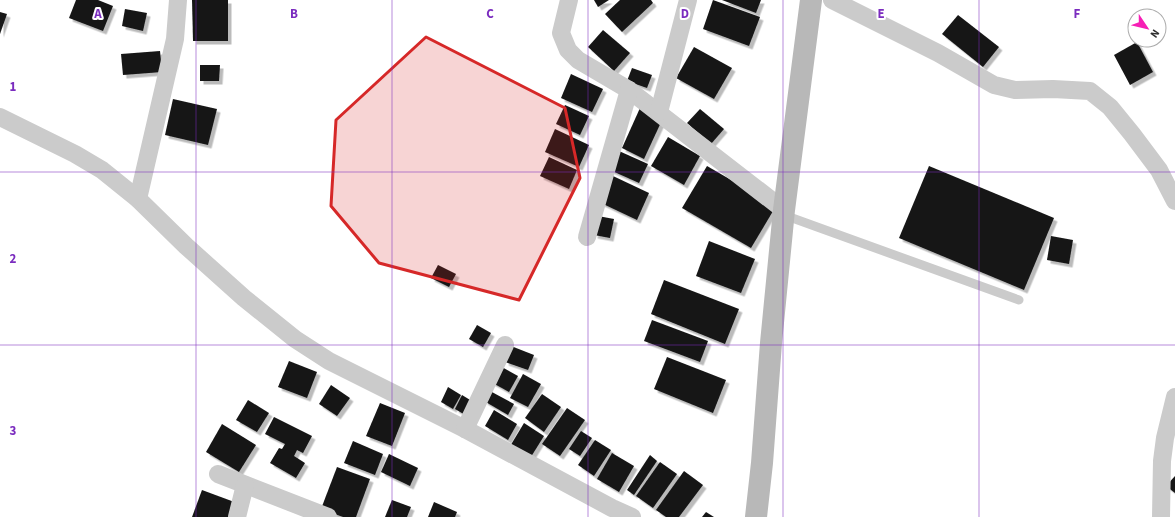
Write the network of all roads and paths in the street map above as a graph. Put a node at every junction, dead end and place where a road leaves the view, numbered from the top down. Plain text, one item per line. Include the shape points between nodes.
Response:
1 (178, 0) edge
2 (569, 0) edge
3 (688, 0) edge
4 (811, 0) edge
5 (832, 0) edge
6 (629, 90) junction
7 (659, 112) junction
8 (0, 117) edge
9 (138, 199) junction
10 (1175, 201) edge
11 (784, 212) junction
12 (587, 237) dead end
13 (1019, 300) dead end
14 (505, 345) dead end
15 (1175, 397) edge
16 (465, 429) junction
17 (218, 474) dead end
18 (245, 485) junction
19 (237, 517) edge
20 (328, 517) edge
21 (632, 517) edge
22 (756, 517) edge
23 (1161, 517) edge

1 - 9 street via 174,39
2 - 6 street via 562,33 568,50 578,60
3 - 7 street
4 - 11 street
5 - 10 street via 938,53 994,85 1015,90 1090,91 1110,107 1132,134 1159,170
6 - 7 street
6 - 12 street
7 - 11 street
8 - 9 street via 102,170
9 - 16 street via 244,298 295,339 329,361
11 - 13 lane
11 - 22 street
14 - 16 street
15 - 23 street via 1163,453
16 - 21 street
17 - 18 street
18 - 19 street
18 - 20 street

